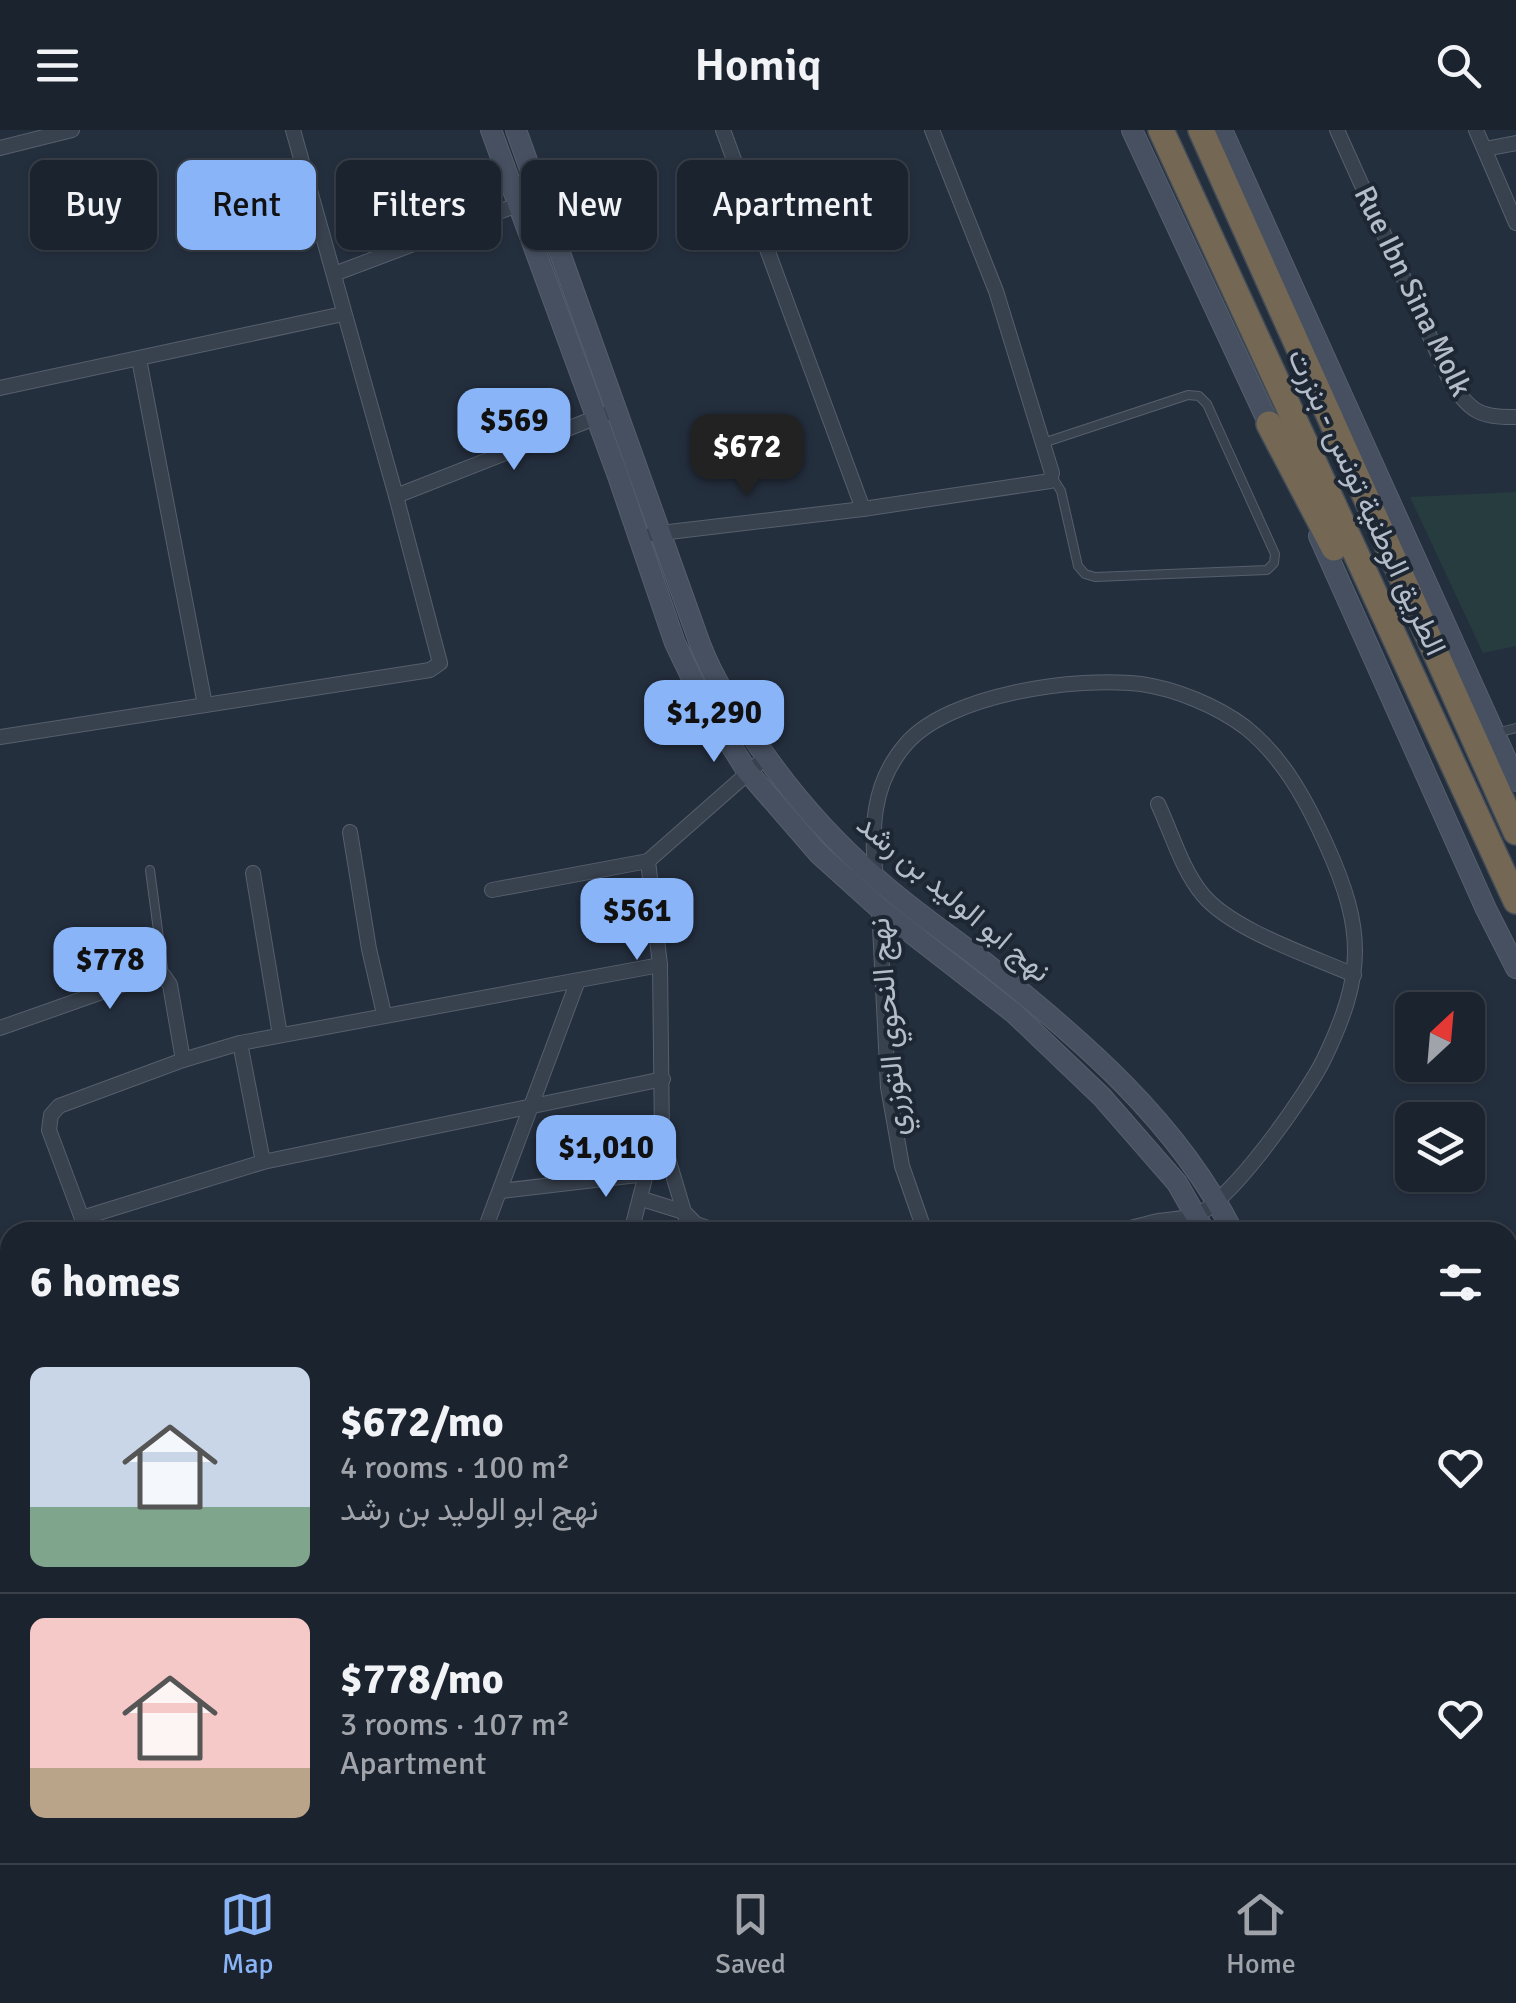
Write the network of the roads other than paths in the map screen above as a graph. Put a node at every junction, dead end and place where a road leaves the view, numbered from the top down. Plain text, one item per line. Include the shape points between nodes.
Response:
1 (72, 130) edge
2 (293, 130) edge
3 (491, 130) edge
4 (516, 130) edge
5 (723, 130) edge
6 (932, 130) edge
7 (1132, 130) edge
8 (1160, 130) edge
9 (1201, 130) edge
10 (1220, 130) edge
11 (1337, 130) edge
12 (1476, 130) edge
13 (1516, 143) edge
14 (0, 148) edge
15 (1484, 149) junction
16 (528, 160) edge
17 (519, 204) junction
18 (1516, 224) edge
19 (561, 250) edge
20 (334, 274) junction
21 (343, 314) junction
22 (139, 359) junction
23 (0, 388) edge
24 (1322, 396) junction
25 (617, 410) junction
26 (1516, 417) edge
27 (595, 418) junction
28 (1269, 424) junction
29 (1043, 443) junction
30 (1052, 477) junction
31 (396, 496) junction
32 (863, 509) junction
33 (662, 531) junction
34 (640, 538) junction
35 (1386, 542) junction
36 (205, 706) junction
37 (1516, 728) edge
38 (1494, 733) junction
39 (0, 737) edge
40 (766, 758) junction
41 (747, 772) junction
42 (1516, 782) edge
43 (1516, 800) edge
44 (1468, 803) junction
45 (1158, 804) dead end
46 (350, 832) dead end
47 (1516, 832) edge
48 (648, 861) junction
49 (150, 870) dead end
50 (253, 873) dead end
51 (876, 878) junction
52 (492, 890) dead end
53 (1516, 901) edge
54 (879, 908) junction
55 (1516, 920) edge
56 (660, 965) junction
57 (1516, 968) edge
58 (1354, 975) junction
59 (164, 976) junction
60 (577, 983) junction
61 (384, 1014) junction
62 (0, 1028) edge
63 (280, 1035) junction
64 (240, 1043) junction
65 (183, 1060) junction
66 (664, 1079) junction
67 (530, 1106) junction
68 (662, 1138) junction
69 (263, 1162) junction
70 (646, 1174) junction
71 (501, 1190) junction
72 (642, 1200) junction
73 (1218, 1202) junction
74 (684, 1212) junction
75 (84, 1222) edge
76 (93, 1222) edge
77 (488, 1222) edge
78 (635, 1222) edge
79 (687, 1222) edge
80 (694, 1222) edge
81 (922, 1222) edge
82 (1200, 1222) edge
83 (1203, 1222) edge
84 (1228, 1222) edge

1 - 14 street
2 - 20 street
3 - 17 street, نهج ابو الوليد بن رشد
4 - 16 street, نهج ابو الوليد بن رشد
5 - 32 street
6 - 29 street via 996,291
7 - 28 street
8 - 44 highway, الطريق الوطنية تونس - بنزرت
9 - 24 highway, الطريق الوطنية تونس - بنزرت
10 - 24 highway
10 - 38 street
11 - 26 street, Rue Ibn Sina Molk via 1450,381 1469,408
12 - 15 street
13 - 15 street
15 - 18 street
17 - 20 street
17 - 27 street, نهج ابو الوليد بن رشد
19 - 25 street, نهج ابو الوليد بن رشد
20 - 21 street
21 - 22 street
21 - 31 street
22 - 23 street
22 - 36 street
24 - 35 highway, الطريق الوطنية تونس - بنزرت
25 - 27 street
25 - 33 street, نهج ابو الوليد بن رشد
27 - 31 street
27 - 34 street, نهج ابو الوليد بن رشد
28 - 44 highway
28 - 57 street
29 - 30 street
29 - 30 lane via 1200,396 1268,537 1274,563 1267,570 1085,574
30 - 32 street via 1043,484
31 - 36 street via 438,666
32 - 33 street
33 - 34 street
33 - 40 street, نهج ابو الوليد بن رشد via 710,670
34 - 41 street, نهج ابو الوليد بن رشد via 687,670
35 - 43 highway
35 - 47 highway, الطريق الوطنية تونس - بنزرت
36 - 39 street
37 - 38 lane
38 - 42 street
40 - 41 street
40 - 51 street, نهج ابو الوليد بن رشد
41 - 48 street
41 - 54 street, نهج ابو الوليد بن رشد via 819,854
44 - 53 highway, الطريق الوطنية تونس - بنزرت
44 - 55 highway
45 - 58 street via 1190,874 1216,910
46 - 61 street
48 - 52 street
48 - 56 street
49 - 59 lane
50 - 63 street
51 - 54 street, نهج النحوي التوزري
51 - 58 street, نهج النحوي التوزري via 871,833 878,795 893,762 927,725 1012,694 1141,684 1207,705 1244,726 1275,756 1302,795 1351,906
51 - 73 street, نهج ابو الوليد بن رشد via 1081,1044 1168,1132
54 - 81 street, نهج النحوي التوزري via 888,1088 902,1166
54 - 82 street, نهج ابو الوليد بن رشد via 1062,1058 1178,1183
56 - 60 street
56 - 66 street
58 - 73 street, نهج النحوي التوزري via 1316,1076
59 - 62 street via 145,976
59 - 65 street
60 - 61 street
60 - 67 street
61 - 63 street
63 - 64 street
64 - 65 street
64 - 69 street
65 - 75 street via 59,1106 51,1115 49,1130
66 - 67 street
66 - 68 street
67 - 69 street
67 - 71 street
68 - 70 street
68 - 74 street
69 - 76 street
70 - 71 street
70 - 72 street
71 - 77 street
72 - 74 street
72 - 78 street
73 - 83 street, نهج النحوي التوزري
73 - 84 street, نهج ابو الوليد بن رشد
74 - 79 street
74 - 80 street

